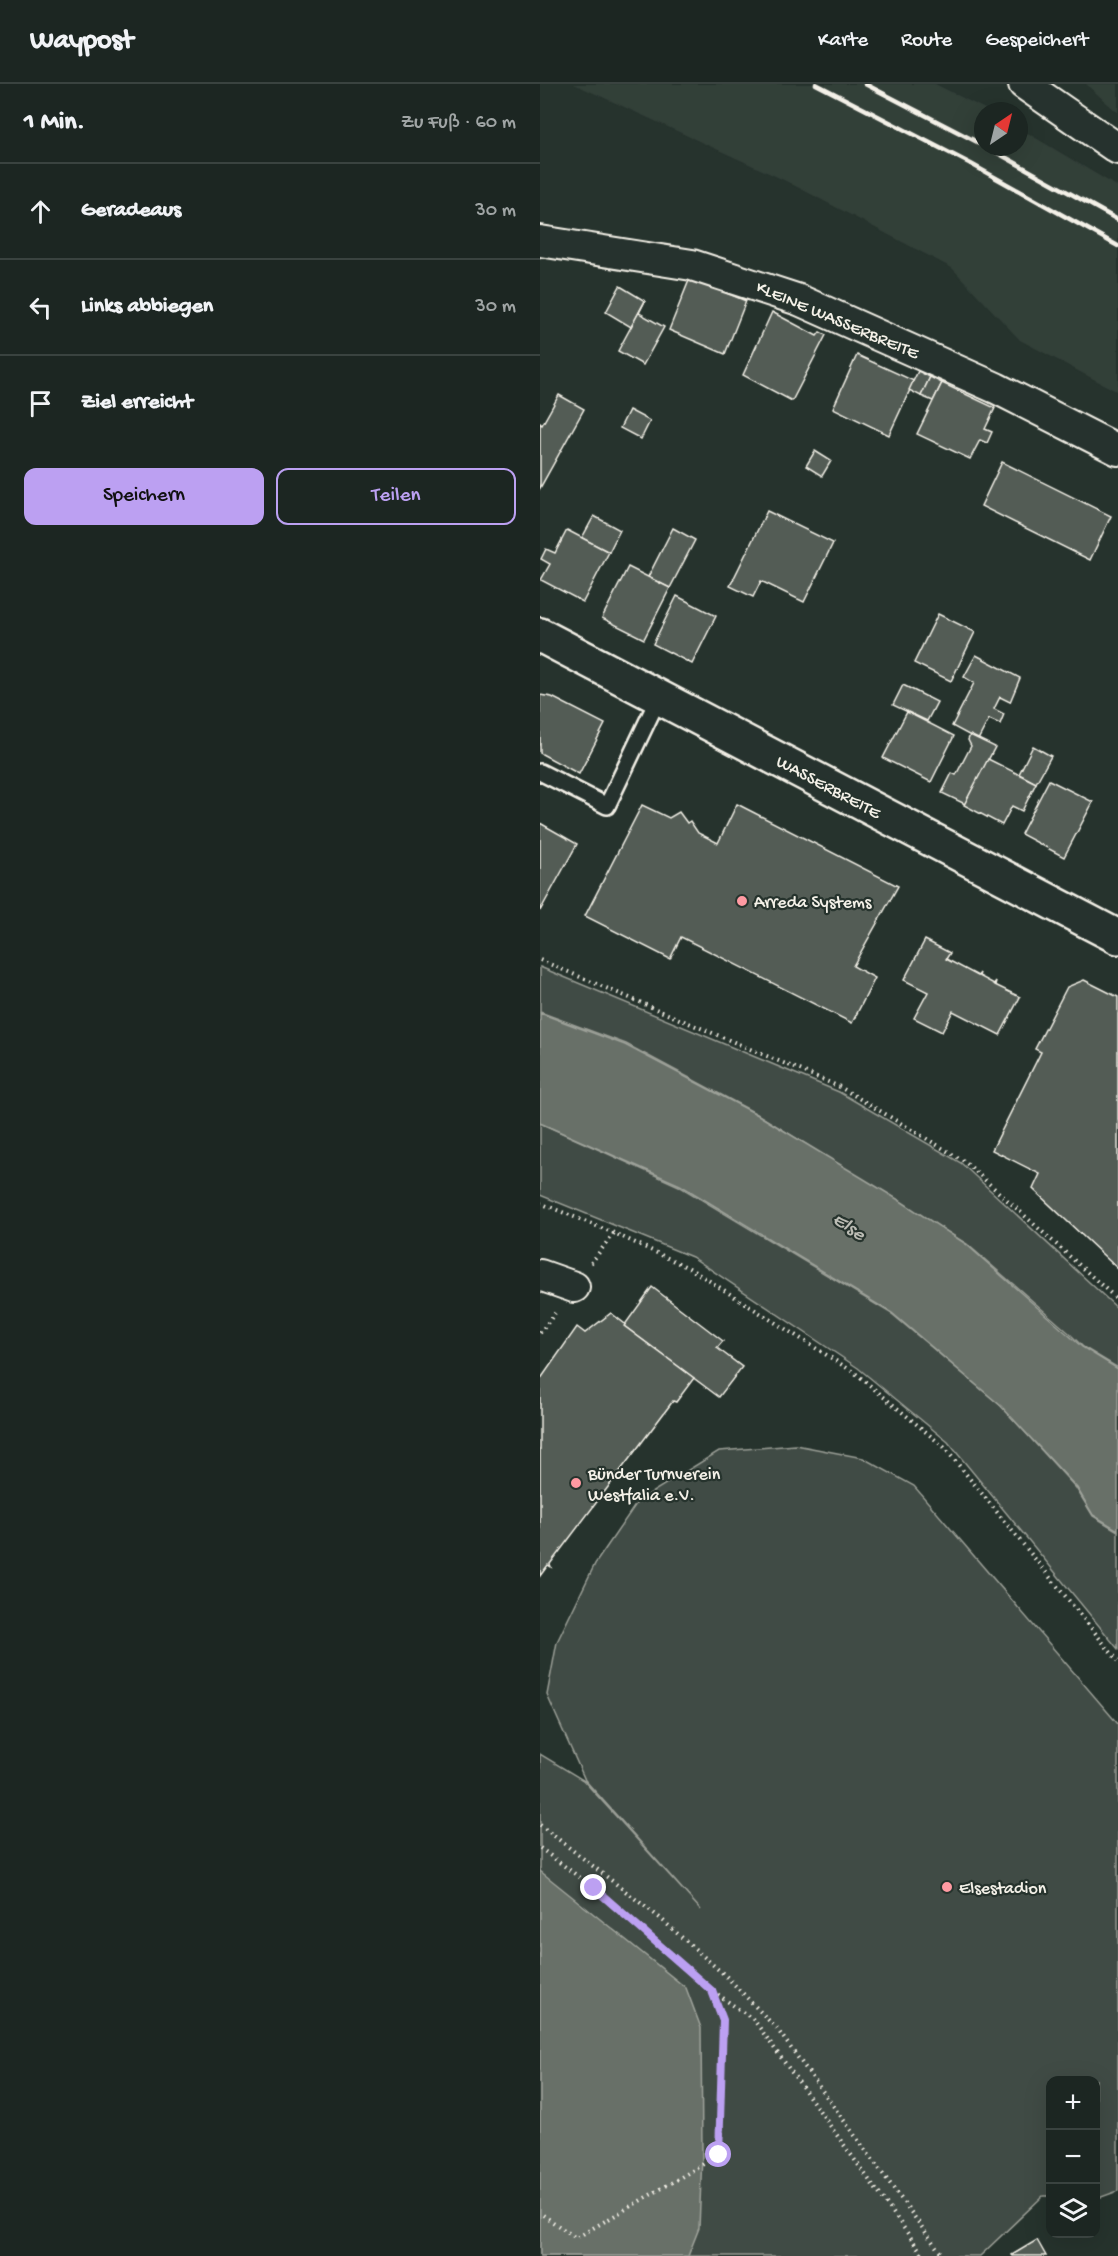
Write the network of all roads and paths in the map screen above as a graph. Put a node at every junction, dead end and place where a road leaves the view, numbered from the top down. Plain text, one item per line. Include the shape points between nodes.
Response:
1 (1024, 84) edge
2 (1118, 149) edge
3 (540, 241) edge
4 (1118, 450) edge
5 (540, 635) edge
6 (658, 697) junction
7 (540, 772) edge
8 (1118, 937) edge
9 (540, 960) edge
10 (540, 1203) edge
11 (540, 1275) edge
12 (574, 1287) dead end
13 (1118, 1300) edge
14 (1118, 1661) edge
15 (540, 1825) edge
16 (540, 1848) edge
17 (712, 1991) junction
18 (540, 2213) edge
19 (924, 2256) edge
20 (943, 2256) edge

1 - 2 street
3 - 4 street, KLEINE WASSERBREITE via 692,265 799,300 996,388
5 - 6 main road, WASSERBREITE
6 - 7 lane via 607,806
6 - 8 main road, WASSERBREITE
9 - 13 path via 840,1087 964,1161
10 - 14 path via 689,1268 855,1372 944,1447
11 - 12 street
15 - 20 path via 660,1918 728,1978 777,2029
16 - 17 path via 594,1888
17 - 18 path via 723,2020 719,2155 576,2238
17 - 19 path via 754,2020

